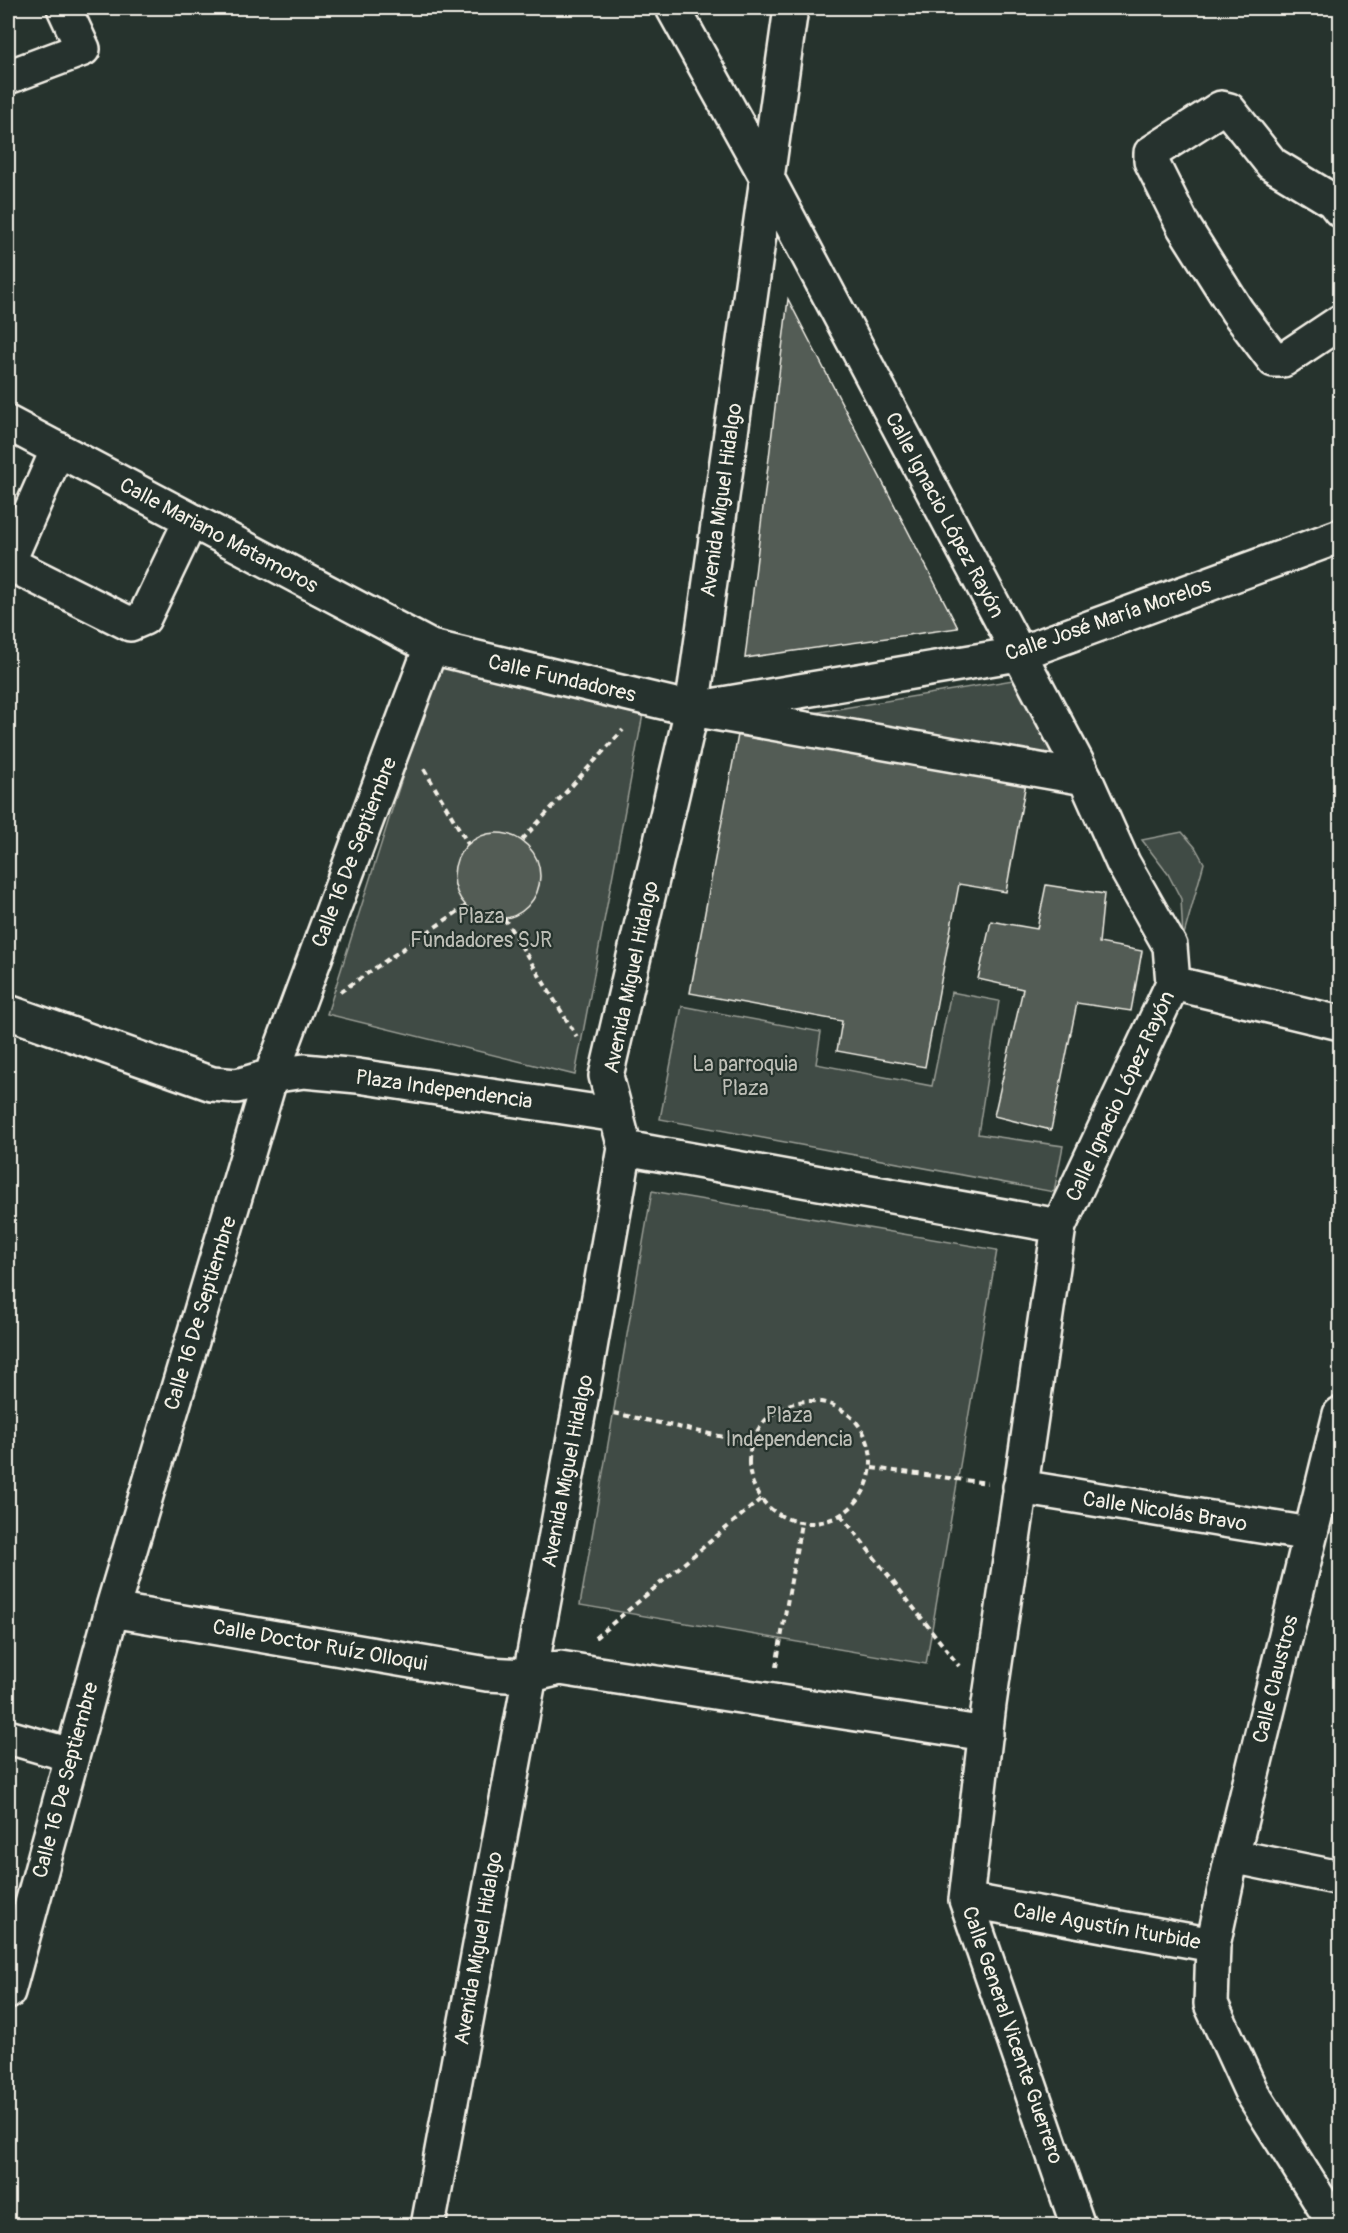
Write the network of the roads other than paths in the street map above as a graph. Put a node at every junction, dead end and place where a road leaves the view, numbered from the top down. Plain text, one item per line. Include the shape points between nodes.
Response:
1 (64, 8) edge
2 (673, 8) edge
3 (790, 8) edge
4 (8, 77) edge
5 (766, 176) junction
6 (1341, 210) edge
7 (1341, 322) edge
8 (8, 423) edge
9 (58, 449) junction
10 (191, 520) junction
11 (1341, 536) edge
12 (431, 647) junction
13 (1018, 654) junction
14 (692, 709) junction
15 (1085, 778) junction
16 (1173, 983) junction
17 (8, 1012) edge
18 (1341, 1023) edge
19 (271, 1076) junction
20 (617, 1115) junction
21 (625, 1148) junction
22 (1059, 1226) junction
23 (1341, 1414) edge
24 (1020, 1487) junction
25 (1310, 1534) junction
26 (112, 1610) junction
27 (528, 1676) junction
28 (987, 1719) junction
29 (8, 1737) edge
30 (71, 1755) junction
31 (1232, 1856) junction
32 (1341, 1878) edge
33 (966, 1900) junction
34 (1212, 1945) junction
35 (8, 1992) edge
36 (428, 2226) edge
37 (1078, 2226) edge
38 (1336, 2226) edge

1 - 4 street via 83,49
2 - 5 street, Calle Ignacio López Rayón
3 - 5 street, Avenida Miguel Hidalgo
5 - 13 street, Calle Ignacio López Rayón
5 - 14 street, Avenida Miguel Hidalgo
6 - 7 street via 1334,201 1272,164 1229,111 1221,108 1152,153 1152,161 1184,227 1237,311 1274,360 1283,360
8 - 9 street, Calle Mariano Matamoros
9 - 10 street, Calle Mariano Matamoros
9 - 10 street via 11,556 18,568 130,624 144,618
10 - 12 street, Calle Mariano Matamoros
11 - 13 street, Calle José María Morelos
12 - 14 street, Calle Fundadores
12 - 19 street, Calle 16 De Septiembre
13 - 14 street, Calle José María Morelos
13 - 15 street, Calle Ignacio López Rayón
14 - 15 street, Calle Fundadores
14 - 20 street, Avenida Miguel Hidalgo via 606,1076
15 - 16 street, Calle Ignacio López Rayón via 1123,863 1170,946
16 - 18 street
16 - 22 street, Calle Ignacio López Rayón
17 - 19 street, Plaza Independencia via 212,1084 237,1086
19 - 20 street, Plaza Independencia via 304,1071 358,1076
19 - 26 street, Calle 16 De Septiembre
20 - 21 street, Avenida Miguel Hidalgo
21 - 22 street
21 - 27 street, Avenida Miguel Hidalgo
22 - 24 street
23 - 25 street, Calle Claustros
24 - 25 street, Calle Nicolás Bravo
24 - 28 street
25 - 31 street, Calle Claustros
26 - 27 street, Calle Doctor Ruíz Olloqui via 487,1674
26 - 30 street, Calle 16 De Septiembre
27 - 28 street via 560,1668 770,1702
27 - 36 street, Avenida Miguel Hidalgo
28 - 33 street, Calle General Vicente Guerrero
29 - 30 street
30 - 35 street, Calle 16 De Septiembre
31 - 32 street
31 - 34 street, Calle Claustros
33 - 34 street, Calle Agustín Iturbide
33 - 37 street, Calle General Vicente Guerrero
34 - 38 street, Calle Claustros via 1211,2004 1251,2091

